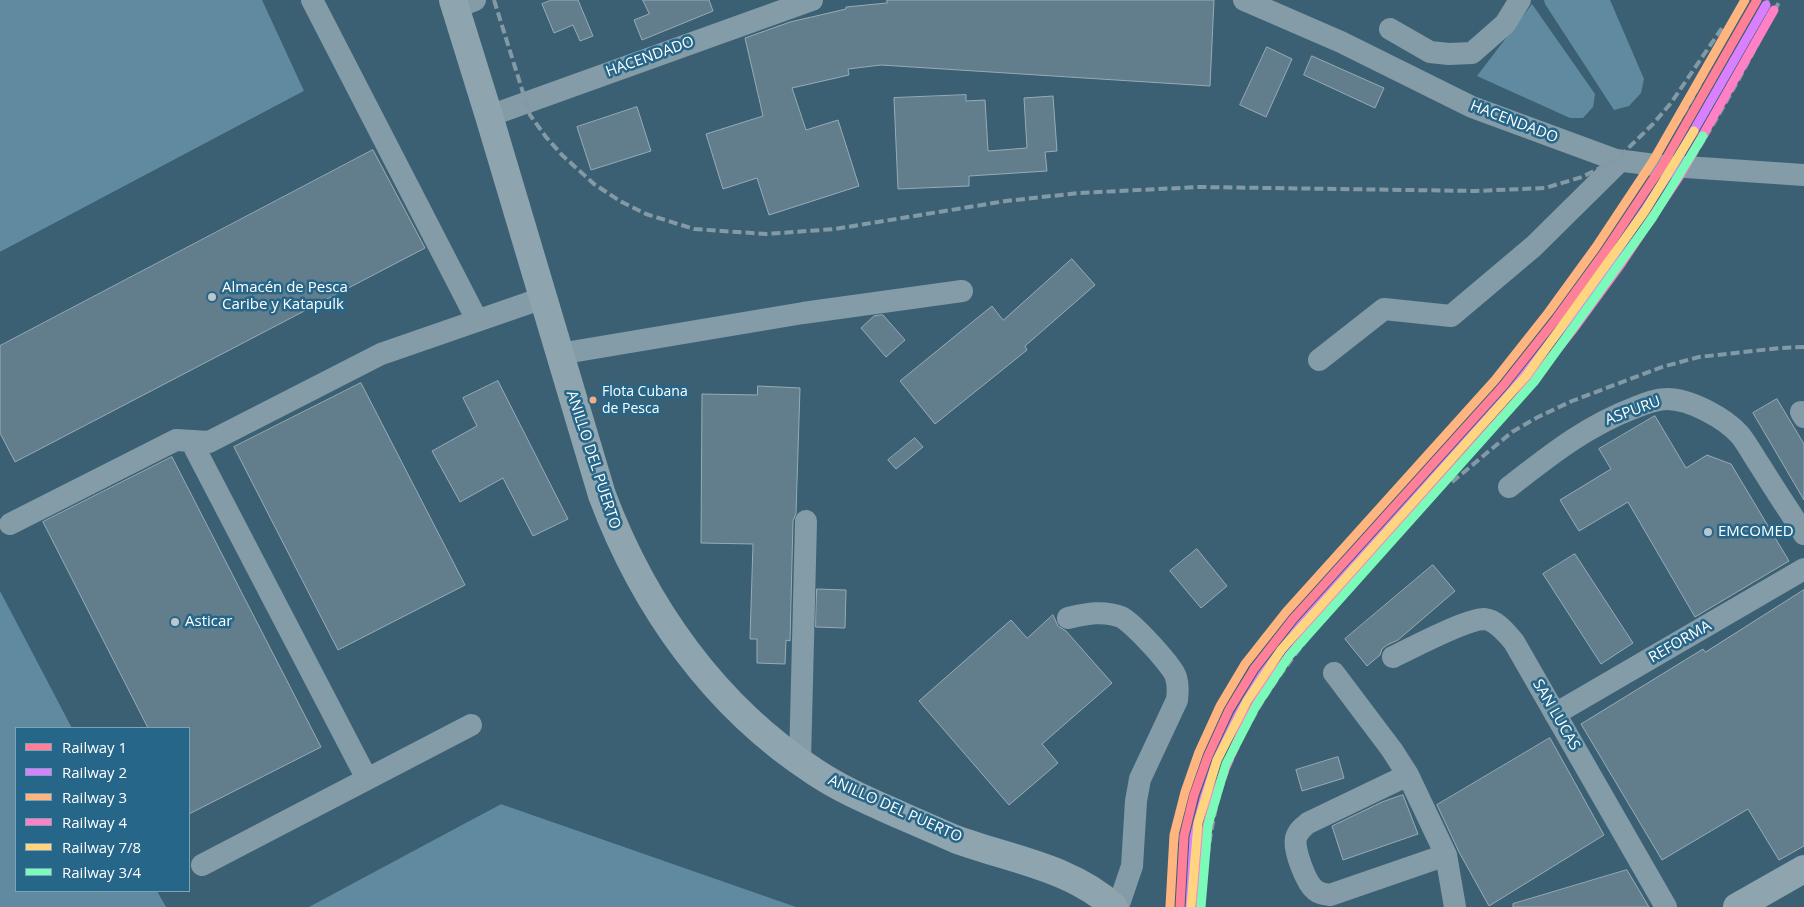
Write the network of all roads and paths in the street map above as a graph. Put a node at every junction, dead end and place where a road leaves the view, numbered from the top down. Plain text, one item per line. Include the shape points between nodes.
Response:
1 (312, 0) edge
2 (812, 0) edge
3 (1244, 0) edge
4 (1520, 0) edge
5 (461, 3) edge
6 (1390, 29) dead end
7 (489, 116) junction
8 (1620, 161) junction
9 (1804, 174) edge
10 (962, 291) dead end
11 (543, 298) junction
12 (477, 320) junction
13 (560, 354) junction
14 (1319, 360) dead end
15 (191, 441) junction
16 (1509, 487) dead end
17 (806, 521) dead end
18 (10, 524) dead end
19 (1804, 534) edge
20 (1804, 569) edge
21 (1068, 618) dead end
22 (1393, 657) dead end
23 (1334, 673) dead end
24 (1555, 714) junction
25 (471, 725) dead end
26 (800, 761) junction
27 (1408, 775) junction
28 (367, 779) junction
29 (1446, 855) junction
30 (202, 865) dead end
31 (1804, 869) edge
32 (1114, 907) edge
33 (1118, 907) edge
34 (1455, 907) edge
35 (1666, 907) edge
36 (1737, 907) edge

1 - 12 street
2 - 7 street, HACENDADO
3 - 8 street, HACENDADO via 1341,42 1472,107
4 - 6 street via 1504,24 1472,53 1430,52
5 - 7 main road, ANILLO DEL PUERTO
7 - 11 main road, ANILLO DEL PUERTO
8 - 9 street, HACENDADO
8 - 14 street via 1534,246 1452,316 1384,309
10 - 13 street via 804,313
11 - 12 street
11 - 13 main road, ANILLO DEL PUERTO
12 - 15 street via 381,354 209,442
13 - 26 main road, ANILLO DEL PUERTO via 615,531 661,615 700,670 735,709
15 - 18 street via 176,440
15 - 28 street
16 - 19 street, ASPURU via 1589,428 1622,412 1665,398 1703,409 1724,421 1740,436
17 - 26 street
20 - 24 street, REFORMA
21 - 33 street via 1106,613 1123,618 1176,675 1177,700 1140,779 1132,866
22 - 24 street, SAN LUCAS via 1471,621 1485,619 1500,627 1514,642
23 - 27 street
24 - 35 street, SAN LUCAS
25 - 28 street
26 - 32 main road, ANILLO DEL PUERTO via 858,796 956,839 1018,858 1072,880
27 - 29 street
27 - 29 street via 1308,823 1300,830 1295,839 1295,849 1307,881 1321,894 1330,894
28 - 30 street
29 - 34 street
31 - 36 main road

